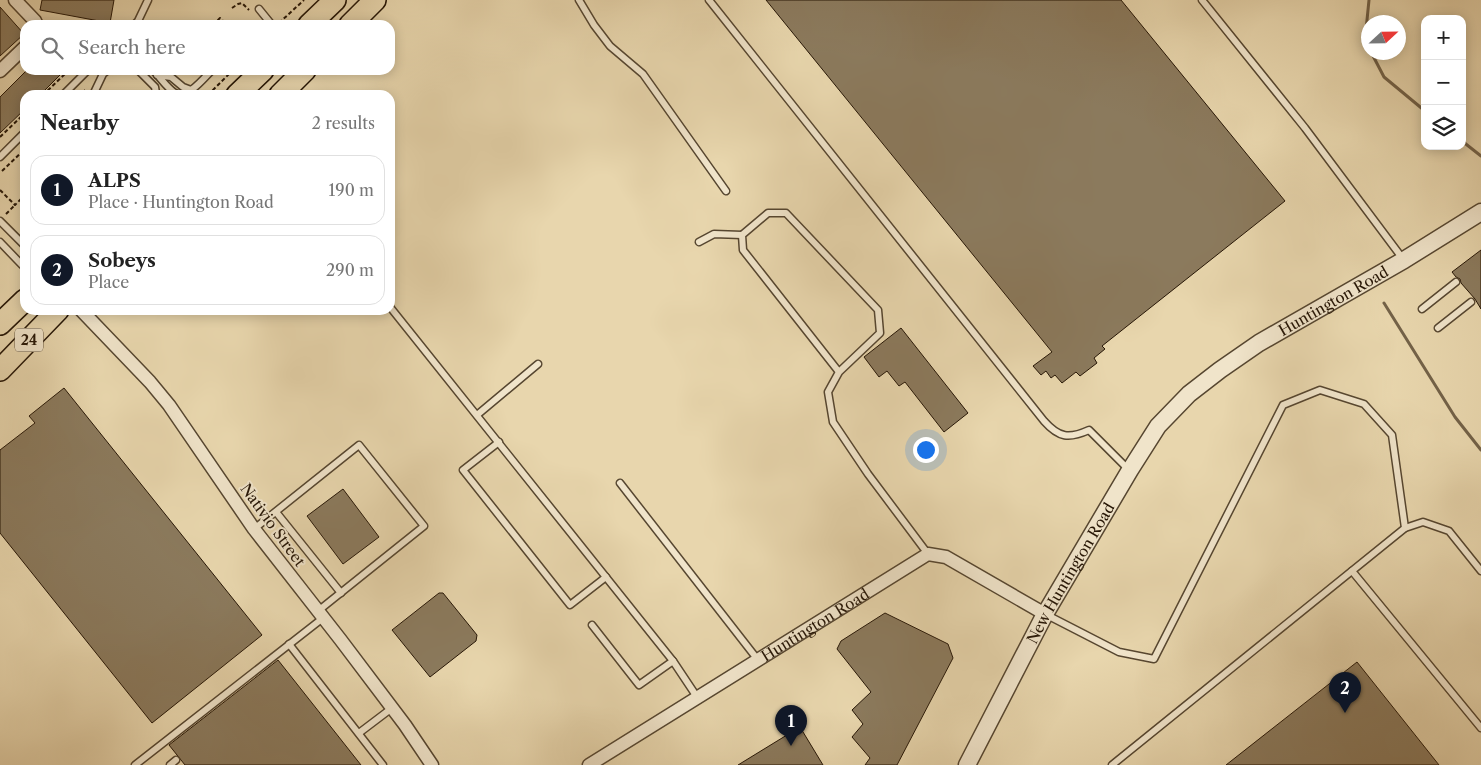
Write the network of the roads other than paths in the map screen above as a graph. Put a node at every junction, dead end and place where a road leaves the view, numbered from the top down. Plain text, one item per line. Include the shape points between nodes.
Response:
1 (15, 0) edge
2 (148, 0) edge
3 (335, 0) edge
4 (376, 0) edge
5 (579, 0) edge
6 (709, 0) edge
7 (1202, 0) edge
8 (259, 10) dead end
9 (34, 20) edge
10 (138, 20) edge
11 (269, 20) edge
12 (313, 20) edge
13 (355, 20) edge
14 (20, 52) edge
15 (0, 71) edge
16 (83, 75) edge
17 (103, 75) edge
18 (143, 75) edge
19 (158, 75) edge
20 (207, 75) edge
21 (258, 75) edge
22 (300, 75) edge
23 (68, 90) edge
24 (95, 90) edge
25 (155, 90) edge
26 (173, 90) edge
27 (191, 90) edge
28 (242, 90) edge
29 (285, 90) edge
30 (20, 137) edge
31 (0, 157) edge
32 (726, 191) dead end
33 (1481, 212) edge
34 (0, 221) edge
35 (742, 235) junction
36 (20, 241) edge
37 (0, 242) edge
38 (699, 242) dead end
39 (1404, 260) junction
40 (20, 263) edge
41 (1456, 282) dead end
42 (1471, 302) dead end
43 (20, 305) edge
44 (1422, 309) dead end
45 (395, 313) edge
46 (53, 315) edge
47 (86, 315) edge
48 (0, 324) edge
49 (1438, 328) dead end
50 (538, 364) dead end
51 (0, 370) edge
52 (839, 372) junction
53 (1189, 394) joint
54 (477, 415) junction
55 (499, 442) junction
56 (1130, 470) junction
57 (620, 483) dead end
58 (276, 512) junction
59 (1405, 528) junction
60 (254, 529) junction
61 (928, 554) junction
62 (1352, 571) junction
63 (1481, 571) edge
64 (606, 577) junction
65 (341, 593) junction
66 (321, 614) junction
67 (1045, 614) junction
68 (592, 624) dead end
69 (290, 644) junction
70 (758, 660) junction
71 (673, 661) junction
72 (697, 697) junction
73 (392, 708) junction
74 (1481, 728) edge
75 (359, 733) junction
76 (176, 760) dead end
77 (594, 764) edge
78 (135, 765) edge
79 (170, 765) edge
80 (383, 765) edge
81 (432, 765) edge
82 (967, 765) edge
83 (1112, 765) edge

1 - 9 street
2 - 10 lane
3 - 12 main road
4 - 13 main road
5 - 32 lane via 610,46 643,74
6 - 56 lane via 1044,421 1054,432 1063,435 1078,435 1089,430
7 - 39 lane via 1305,128
8 - 11 lane
14 - 15 street
16 - 23 lane
17 - 24 lane
18 - 25 lane
19 - 26 lane
20 - 27 lane
21 - 28 main road
22 - 29 main road
30 - 31 lane
33 - 39 street, Huntington Road
34 - 36 lane
35 - 38 lane via 714,234
35 - 52 lane via 743,250
35 - 52 lane via 768,213 786,213 878,310 880,333
37 - 40 lane
39 - 53 street, Huntington Road via 1259,343
41 - 44 lane
42 - 49 lane
43 - 48 main road, 24
45 - 54 lane
46 - 51 main road, 24
47 - 60 street, Nativio Street via 169,405
50 - 54 lane
52 - 61 lane via 828,392 833,422
53 - 56 street, New Huntington Road via 1158,426
54 - 55 lane
55 - 64 lane
55 - 64 lane via 463,470 570,605
56 - 67 street, New Huntington Road
57 - 70 lane
58 - 60 lane
58 - 65 lane
58 - 65 lane via 359,445 365,452 424,526
59 - 62 lane
59 - 63 lane via 1423,522 1449,532
59 - 67 lane via 1392,435 1364,404 1320,390 1283,405 1154,659 1119,652
60 - 66 street, Nativio Street
61 - 67 street via 946,558
61 - 70 street, Huntington Road
62 - 74 lane
62 - 83 lane
64 - 71 lane
65 - 66 lane
66 - 69 lane
66 - 73 street, Nativio Street
67 - 82 street, New Huntington Road
68 - 71 lane via 639,685
69 - 75 lane
69 - 78 lane
70 - 72 street, Huntington Road
71 - 72 lane
72 - 77 street, Huntington Road
73 - 75 lane
73 - 81 street, Nativio Street
75 - 80 lane
76 - 79 lane

